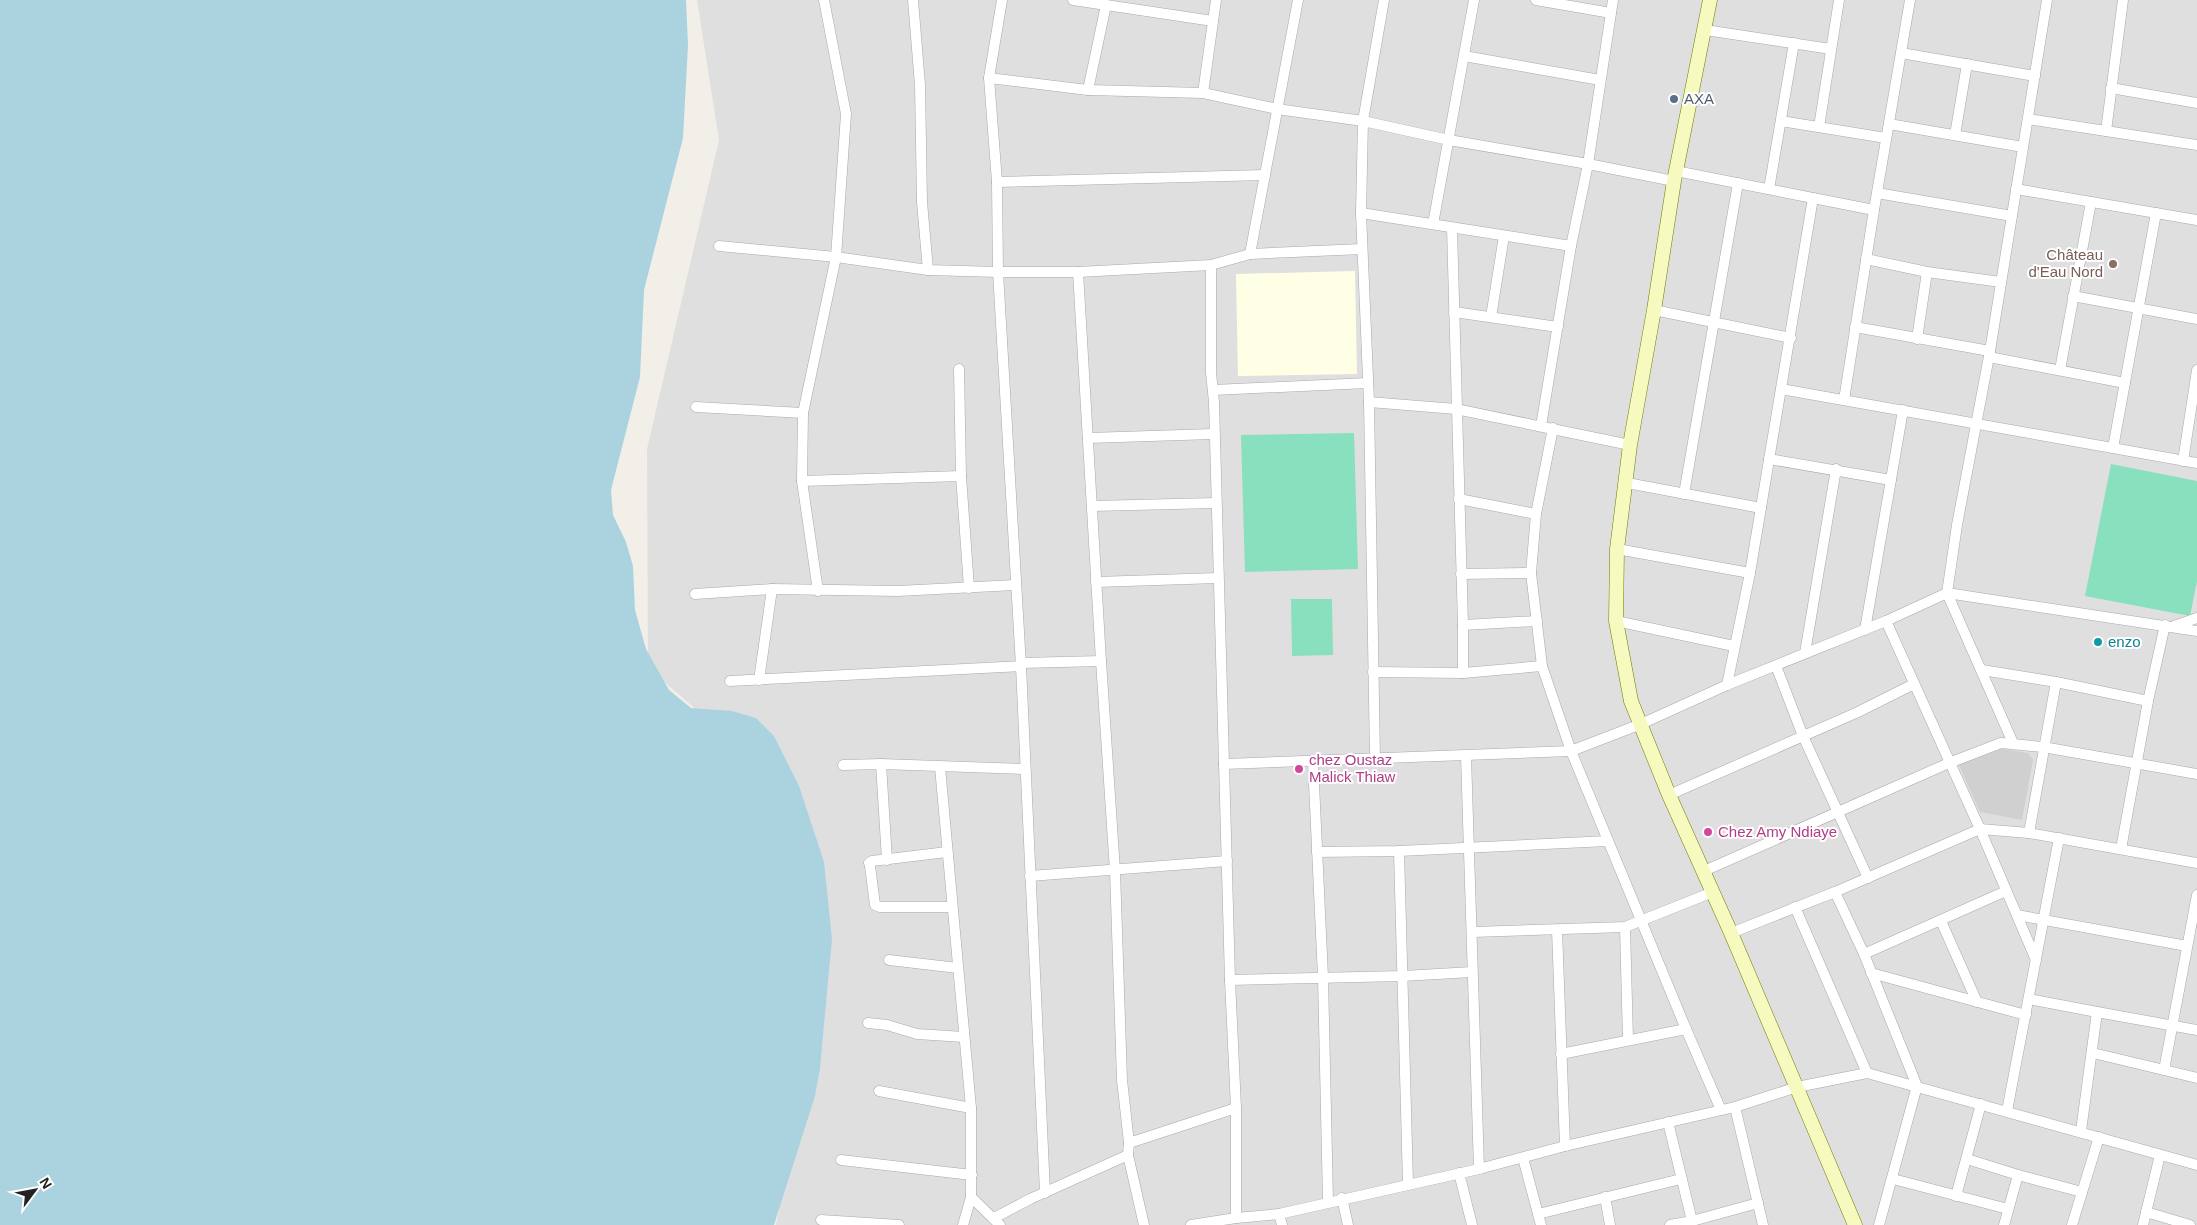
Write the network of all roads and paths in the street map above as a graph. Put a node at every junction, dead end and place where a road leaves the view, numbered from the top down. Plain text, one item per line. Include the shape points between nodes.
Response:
1 (824, 0) edge
2 (913, 0) edge
3 (1002, 0) edge
4 (1073, 0) edge
5 (1216, 0) edge
6 (1298, 0) edge
7 (1384, 0) edge
8 (1474, 0) edge
9 (1536, 0) edge
10 (1613, 0) edge
11 (1710, 0) edge
12 (1839, 0) edge
13 (1910, 0) edge
14 (2047, 0) edge
15 (2123, 0) edge
16 (1106, 5) junction
17 (1611, 13) junction
18 (1213, 21) junction
19 (1705, 30) junction
20 (1794, 43) junction
21 (1831, 48) junction
22 (1901, 53) junction
23 (1464, 56) junction
24 (1967, 64) junction
25 (2035, 76) junction
26 (989, 78) junction
27 (1600, 80) junction
28 (2111, 88) junction
29 (1088, 90) junction
30 (1203, 93) junction
31 (2197, 103) edge
32 (1277, 109) junction
33 (2028, 119) junction
34 (1363, 121) junction
35 (1781, 121) junction
36 (1889, 124) junction
37 (1819, 127) junction
38 (2106, 131) junction
39 (1955, 136) junction
40 (1886, 138) junction
41 (1449, 140) junction
42 (2197, 144) edge
43 (2023, 147) junction
44 (1588, 164) junction
45 (1265, 175) junction
46 (1675, 176) junction
47 (997, 182) junction
48 (1738, 183) junction
49 (1769, 189) junction
50 (2016, 189) junction
51 (1877, 193) junction
52 (1813, 198) junction
53 (2091, 202) junction
54 (1874, 210) junction
55 (1361, 213) junction
56 (2156, 213) junction
57 (2012, 216) junction
58 (2197, 220) edge
59 (1433, 224) junction
60 (1452, 228) junction
61 (1504, 236) junction
62 (719, 246) dead end
63 (1571, 246) junction
64 (1362, 249) junction
65 (1250, 254) junction
66 (836, 256) junction
67 (1866, 259) junction
68 (1212, 265) junction
69 (928, 270) junction
70 (998, 272) junction
71 (1078, 272) junction
72 (1927, 272) junction
73 (2001, 282) junction
74 (2073, 296) junction
75 (2138, 308) junction
76 (1654, 310) junction
77 (1454, 312) junction
78 (1491, 317) junction
79 (2197, 319) edge
80 (1712, 321) junction
81 (1558, 327) junction
82 (1855, 327) junction
83 (1791, 338) junction
84 (1917, 339) junction
85 (1990, 354) junction
86 (959, 369) dead end
87 (2060, 370) junction
88 (2197, 370) edge
89 (1368, 383) junction
90 (2125, 383) junction
91 (1780, 389) junction
92 (1213, 390) junction
93 (1844, 400) junction
94 (1369, 402) junction
95 (696, 407) dead end
96 (1456, 409) junction
97 (1903, 410) junction
98 (803, 413) junction
99 (1977, 424) junction
100 (1542, 426) junction
101 (1554, 428) junction
102 (1213, 434) junction
103 (1088, 438) junction
104 (1630, 445) junction
105 (2113, 448) junction
106 (1769, 459) junction
107 (2183, 461) junction
108 (2197, 464) edge
109 (1836, 469) junction
110 (962, 476) junction
111 (1891, 480) junction
112 (802, 481) junction
113 (1627, 483) junction
114 (1684, 494) junction
115 (1459, 499) junction
116 (1216, 503) junction
117 (1092, 506) junction
118 (1761, 508) junction
119 (1536, 514) junction
120 (1618, 549) junction
121 (1750, 573) junction
122 (1462, 574) junction
123 (1531, 574) junction
124 (1218, 578) junction
125 (1096, 582) junction
126 (1015, 585) junction
127 (969, 588) junction
128 (772, 589) junction
129 (818, 591) junction
130 (1946, 593) junction
131 (695, 594) dead end
132 (2197, 618) edge
133 (1537, 621) junction
134 (1616, 621) junction
135 (1886, 622) junction
136 (1463, 625) junction
137 (2168, 626) junction
138 (1865, 630) junction
139 (2197, 631) edge
140 (1734, 646) junction
141 (1805, 653) junction
142 (1101, 661) junction
143 (1021, 664) junction
144 (1542, 666) junction
145 (1776, 666) junction
146 (1982, 670) junction
147 (1373, 672) junction
148 (1463, 673) junction
149 (759, 680) junction
150 (730, 681) dead end
151 (2056, 682) junction
152 (1914, 684) junction
153 (1727, 685) junction
154 (2148, 701) junction
155 (1641, 724) junction
156 (1803, 736) junction
157 (2013, 743) junction
158 (2043, 747) junction
159 (1571, 751) junction
160 (1466, 756) junction
161 (1375, 759) junction
162 (1313, 762) junction
163 (1949, 762) junction
164 (843, 764) dead end
165 (881, 764) junction
166 (1224, 764) junction
167 (2138, 764) junction
168 (940, 767) junction
169 (1024, 769) junction
170 (2197, 774) edge
171 (1669, 795) junction
172 (1838, 811) junction
173 (1980, 829) junction
174 (2029, 833) junction
175 (2059, 838) junction
176 (1608, 841) junction
177 (1469, 846) junction
178 (2121, 848) junction
179 (1399, 851) junction
180 (946, 852) junction
181 (1317, 852) junction
182 (887, 860) junction
183 (1227, 861) junction
184 (2197, 863) edge
185 (1115, 871) junction
186 (1704, 871) junction
187 (1030, 876) junction
188 (1868, 878) junction
189 (2006, 891) junction
190 (1713, 892) junction
191 (1835, 892) junction
192 (2197, 895) edge
193 (952, 907) junction
194 (1795, 907) junction
195 (2017, 915) junction
196 (2043, 920) junction
197 (1641, 921) junction
198 (1941, 921) junction
199 (1625, 927) junction
200 (1557, 930) junction
201 (1473, 932) junction
202 (1731, 933) junction
203 (2187, 946) junction
204 (1864, 954) junction
205 (889, 960) dead end
206 (2036, 960) junction
207 (958, 968) junction
208 (1472, 972) junction
209 (1872, 973) junction
210 (1403, 976) junction
211 (1323, 977) junction
212 (1230, 980) junction
213 (2029, 1000) junction
214 (1977, 1002) junction
215 (2097, 1012) junction
216 (2026, 1015) junction
217 (868, 1023) dead end
218 (2172, 1025) junction
219 (1686, 1029) junction
220 (2197, 1030) edge
221 (964, 1037) junction
222 (1628, 1040) junction
223 (2092, 1053) junction
224 (1561, 1054) junction
225 (2164, 1070) junction
226 (1867, 1073) junction
227 (2197, 1078) edge
228 (1917, 1086) junction
229 (1797, 1087) junction
230 (879, 1091) dead end
231 (1981, 1104) junction
232 (1735, 1107) junction
233 (971, 1108) junction
234 (1236, 1108) junction
235 (1721, 1110) junction
236 (2008, 1111) junction
237 (1668, 1122) junction
238 (2081, 1131) junction
239 (2099, 1137) junction
240 (1129, 1143) junction
241 (1565, 1146) junction
242 (2160, 1154) junction
243 (1128, 1155) junction
244 (1523, 1158) junction
245 (1967, 1159) junction
246 (841, 1160) dead end
247 (2197, 1164) edge
248 (1479, 1169) junction
249 (1459, 1173) junction
250 (972, 1175) junction
251 (2018, 1175) junction
252 (1681, 1179) junction
253 (1893, 1179) junction
254 (1408, 1184) junction
255 (2082, 1192) junction
256 (1044, 1193) junction
257 (1956, 1196) junction
258 (971, 1197) junction
259 (1605, 1197) junction
260 (1342, 1198) junction
261 (1328, 1201) junction
262 (1758, 1203) junction
263 (2008, 1210) junction
264 (2146, 1212) junction
265 (1279, 1214) junction
266 (1538, 1214) junction
267 (1236, 1218) junction
268 (821, 1220) dead end
269 (997, 1221) edge
270 (1692, 1221) junction
271 (844, 1223) edge
272 (899, 1225) edge
273 (963, 1225) edge
274 (1144, 1225) edge
275 (1191, 1225) edge
276 (1282, 1225) edge
277 (1348, 1225) edge
278 (1472, 1225) edge
279 (1541, 1225) edge
280 (1610, 1225) edge
281 (1670, 1225) edge
282 (1763, 1225) edge
283 (1855, 1225) edge
284 (1879, 1225) edge
285 (2004, 1225) edge
286 (2072, 1225) edge
287 (2142, 1225) edge
288 (2190, 1225) edge

1 - 66 street via 846,114
2 - 69 street
3 - 26 street
4 - 16 street
5 - 18 street
6 - 32 street
7 - 34 street
8 - 23 street
9 - 17 street
10 - 17 street
11 - 19 main road
12 - 21 street
13 - 22 street
14 - 25 street
15 - 28 street
16 - 18 street
16 - 29 street
17 - 27 street
18 - 30 street
19 - 20 street
19 - 46 main road
20 - 21 street
20 - 35 street
21 - 37 street
22 - 24 street
22 - 36 street
23 - 27 street
23 - 41 street
24 - 25 street
24 - 39 street
25 - 33 street
26 - 29 street
26 - 47 street
27 - 44 street
28 - 31 street
28 - 38 street
29 - 30 street
30 - 32 street
32 - 34 street
32 - 45 street
33 - 38 street
33 - 43 street
34 - 41 street
34 - 55 street
35 - 37 street
35 - 49 street
36 - 39 street
36 - 40 street
37 - 40 street
38 - 42 street
39 - 43 street
40 - 51 street
41 - 44 street
41 - 59 street
43 - 50 street
44 - 46 street
44 - 63 street
45 - 47 street
45 - 65 street
46 - 48 street
46 - 76 main road
47 - 70 street
48 - 49 street
48 - 80 street
49 - 52 street
50 - 53 street
50 - 57 street
51 - 54 street
51 - 57 street
52 - 54 street
52 - 83 street
53 - 56 street
53 - 74 street
54 - 67 street
55 - 59 street
55 - 64 street
56 - 58 street
56 - 75 street
57 - 73 street
59 - 60 street
60 - 61 street
60 - 77 street
61 - 63 street
61 - 78 street
62 - 66 street
63 - 81 street
64 - 65 street
64 - 89 street
65 - 68 street
66 - 69 street
66 - 98 street
67 - 72 street
67 - 82 street
68 - 71 street
68 - 92 street
69 - 70 street
70 - 71 street
70 - 126 street
71 - 103 street
72 - 73 street
72 - 84 street
73 - 85 street
74 - 75 street
74 - 87 street
75 - 79 street
75 - 90 street
76 - 80 street
76 - 104 main road
77 - 78 street
77 - 96 street
78 - 81 street
80 - 83 street
80 - 114 street
81 - 100 street
82 - 84 street
82 - 93 street
83 - 91 street
84 - 85 street
85 - 87 street
85 - 99 street
86 - 110 street
87 - 90 street
88 - 107 street
89 - 92 street
89 - 94 street
90 - 105 street
91 - 93 street
91 - 106 street
92 - 102 street
93 - 97 street
94 - 96 street
94 - 147 street
95 - 98 street
96 - 100 street
96 - 115 street
97 - 99 street
97 - 111 street
98 - 112 street
99 - 105 street
99 - 130 street
100 - 101 street
101 - 104 street
101 - 119 street
102 - 103 street
102 - 116 street
103 - 117 street
104 - 113 main road
105 - 107 street
106 - 109 street
106 - 118 street
107 - 108 street
109 - 111 street
109 - 141 street
110 - 112 street
110 - 127 street
111 - 138 street
112 - 129 street
113 - 114 street
113 - 120 main road
114 - 118 street
115 - 119 street
115 - 122 street
116 - 117 street
116 - 124 street
117 - 125 street
118 - 121 street
119 - 123 street
120 - 121 street
120 - 134 main road
121 - 140 street
122 - 123 street
122 - 136 street
123 - 133 street
124 - 125 street
124 - 166 street
125 - 142 street
126 - 127 street
126 - 143 street
127 - 129 street
128 - 129 street
128 - 131 street
128 - 149 street
130 - 135 street
130 - 137 street
130 - 146 street
132 - 137 street
133 - 136 street
133 - 144 street
134 - 140 street
134 - 155 main road via 1631,701
135 - 138 street
135 - 152 street
136 - 148 street
137 - 139 street
137 - 154 street
138 - 141 street
140 - 153 street
141 - 145 street
142 - 143 street
142 - 185 street
143 - 149 street
143 - 169 street
144 - 148 street
144 - 159 street
145 - 153 street
145 - 156 street
146 - 151 street
146 - 157 street
147 - 148 street
147 - 161 street
149 - 150 street
151 - 154 street
151 - 158 street
152 - 156 street
152 - 163 street
153 - 155 street
154 - 167 street
155 - 159 street
155 - 171 main road
156 - 171 street
156 - 172 street
157 - 158 street
157 - 163 street via 2000,743
158 - 167 street
158 - 174 street
159 - 160 street
159 - 176 street
160 - 161 street
160 - 177 street
161 - 162 street
162 - 166 street
162 - 181 street
163 - 172 street
163 - 173 street
164 - 165 street
165 - 168 street
165 - 182 street
166 - 183 street
167 - 170 street
167 - 178 street
168 - 169 street
168 - 180 street
169 - 187 street
171 - 186 main road
172 - 186 street
172 - 188 street
173 - 174 street
173 - 188 street
173 - 189 street
174 - 175 street
175 - 178 street
175 - 196 street
176 - 177 street
176 - 197 street
177 - 179 street
177 - 201 street
178 - 184 street
179 - 181 street
179 - 210 street
180 - 182 street
180 - 193 street
181 - 211 street
182 - 193 street via 869,863 875,905
183 - 185 street
183 - 212 street
185 - 187 street
185 - 240 street via 1122,1080
186 - 190 main road
187 - 256 street
188 - 191 street
189 - 195 street
189 - 198 street
190 - 197 street
190 - 202 main road
191 - 194 street
191 - 204 street
192 - 203 street
193 - 207 street
194 - 202 street
194 - 226 street
195 - 196 street
195 - 206 street
196 - 203 street
196 - 206 street
197 - 199 street
197 - 219 street
198 - 204 street
198 - 214 street
199 - 200 street
199 - 222 street
200 - 201 street
200 - 224 street
201 - 208 street
202 - 229 main road
203 - 218 street
204 - 209 street
205 - 207 street
206 - 213 street
207 - 221 street
208 - 210 street
208 - 248 street
209 - 214 street
209 - 228 street
210 - 211 street
210 - 254 street
211 - 212 street
211 - 261 street
212 - 234 street
213 - 215 street
213 - 216 street
214 - 216 street
215 - 218 street
215 - 223 street
216 - 236 street
217 - 221 street via 917,1034
218 - 220 street
218 - 225 street
219 - 222 street
219 - 235 street
221 - 233 street
222 - 224 street
223 - 225 street
223 - 238 street
224 - 241 street
225 - 227 street
226 - 228 street
226 - 229 street
228 - 231 street
228 - 253 street
229 - 232 street
229 - 283 main road
230 - 233 street
231 - 236 street
231 - 245 street
232 - 235 street
232 - 262 street
233 - 250 street
234 - 240 street
234 - 267 street
235 - 237 street
236 - 238 street
237 - 241 street
237 - 252 street
238 - 239 street
239 - 242 street
239 - 255 street
240 - 243 street
241 - 244 street
242 - 247 street
242 - 264 street
243 - 256 street
243 - 274 street
244 - 248 street
244 - 266 street
245 - 251 street
245 - 257 street
246 - 250 street
248 - 249 street
249 - 254 street
249 - 278 street
250 - 258 street
251 - 255 street
251 - 263 street
252 - 259 street
252 - 270 street
253 - 257 street
253 - 284 street
254 - 260 street
255 - 286 street
256 - 269 street
257 - 263 street
258 - 269 street
258 - 273 street
259 - 266 street
259 - 280 street
260 - 261 street
260 - 277 street
261 - 265 street
262 - 270 street
262 - 282 street
263 - 285 street
264 - 287 street
264 - 288 street
265 - 267 street
265 - 276 street
266 - 279 street
267 - 275 street
268 - 271 street
270 - 281 street
271 - 272 street

